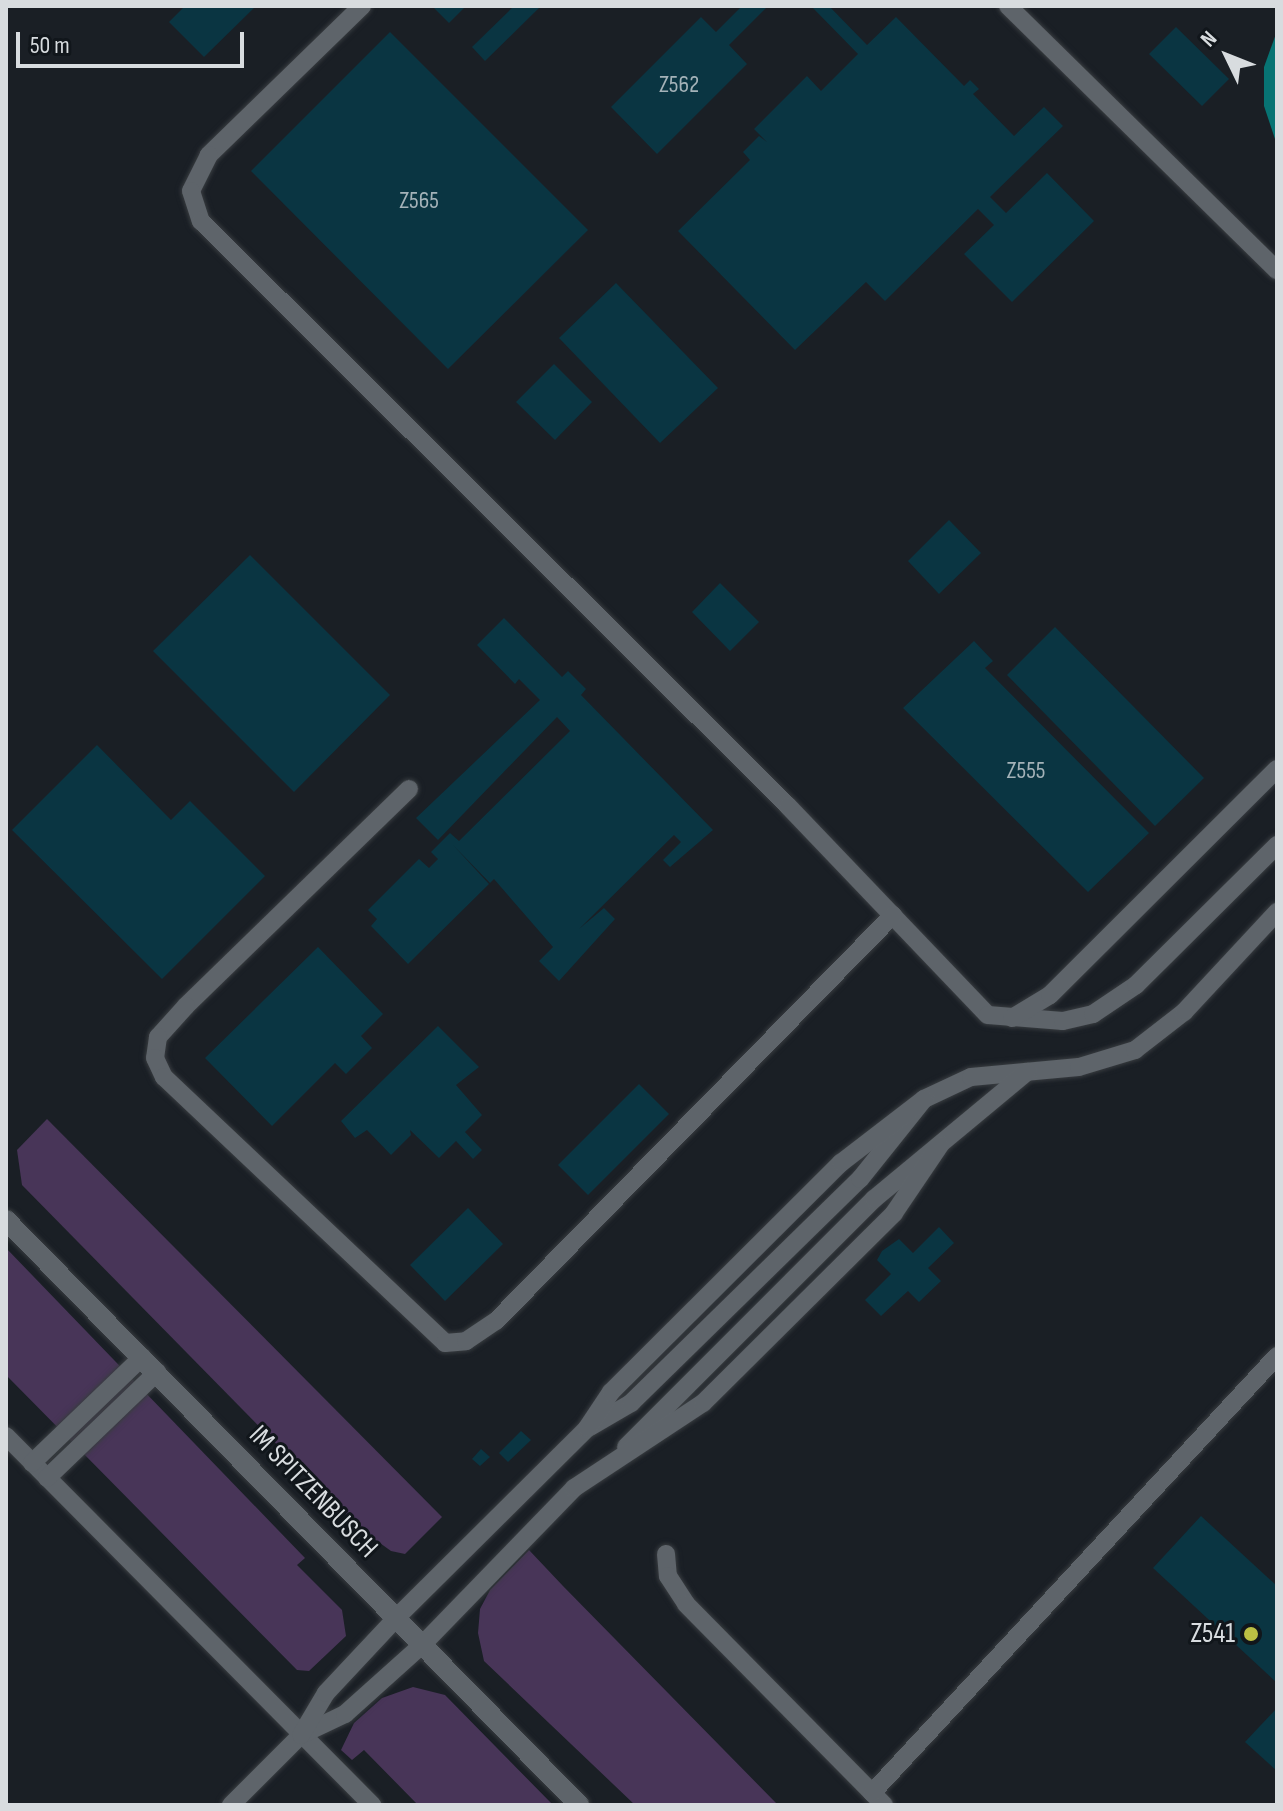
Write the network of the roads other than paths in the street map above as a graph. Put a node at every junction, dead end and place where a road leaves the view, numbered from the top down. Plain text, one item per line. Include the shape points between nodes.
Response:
1 (362, 6) edge
2 (1008, 6) edge
3 (1277, 270) edge
4 (1277, 769) edge
5 (409, 789) dead end
6 (1277, 845) edge
7 (1277, 912) edge
8 (893, 915) junction
9 (1012, 1018) junction
10 (1027, 1072) junction
11 (6, 1220) edge
12 (1277, 1356) edge
13 (142, 1357) junction
14 (157, 1372) junction
15 (6, 1436) edge
16 (32, 1463) junction
17 (47, 1478) junction
18 (666, 1554) dead end
19 (397, 1617) junction
20 (423, 1644) junction
21 (301, 1735) junction
22 (878, 1799) edge
23 (231, 1805) edge
24 (372, 1805) edge
25 (579, 1805) edge

1 - 8 lane via 209,155 191,191 201,221
2 - 3 lane
4 - 9 lane via 1050,995
5 - 8 lane via 186,1006 158,1037 155,1058 164,1077 445,1343 466,1341 496,1321
6 - 9 lane via 1136,985 1093,1014 1063,1021
7 - 10 lane via 1184,1012 1135,1050 1109,1061
8 - 9 lane via 988,1015
10 - 19 lane via 971,1077 924,1099 849,1190 631,1403 587,1428
10 - 20 lane via 874,1199 622,1452 574,1488
11 - 13 street, IM SPITZENBUSCH
12 - 22 lane
13 - 14 street, IM SPITZENBUSCH
13 - 16 lane
14 - 17 lane
14 - 19 street, IM SPITZENBUSCH
15 - 16 lane
16 - 17 lane
17 - 21 lane
18 - 22 lane via 668,1576 686,1604
19 - 20 street, IM SPITZENBUSCH
19 - 21 lane via 326,1693
20 - 21 lane via 345,1714
20 - 25 street, IM SPITZENBUSCH
21 - 23 lane
21 - 24 lane

